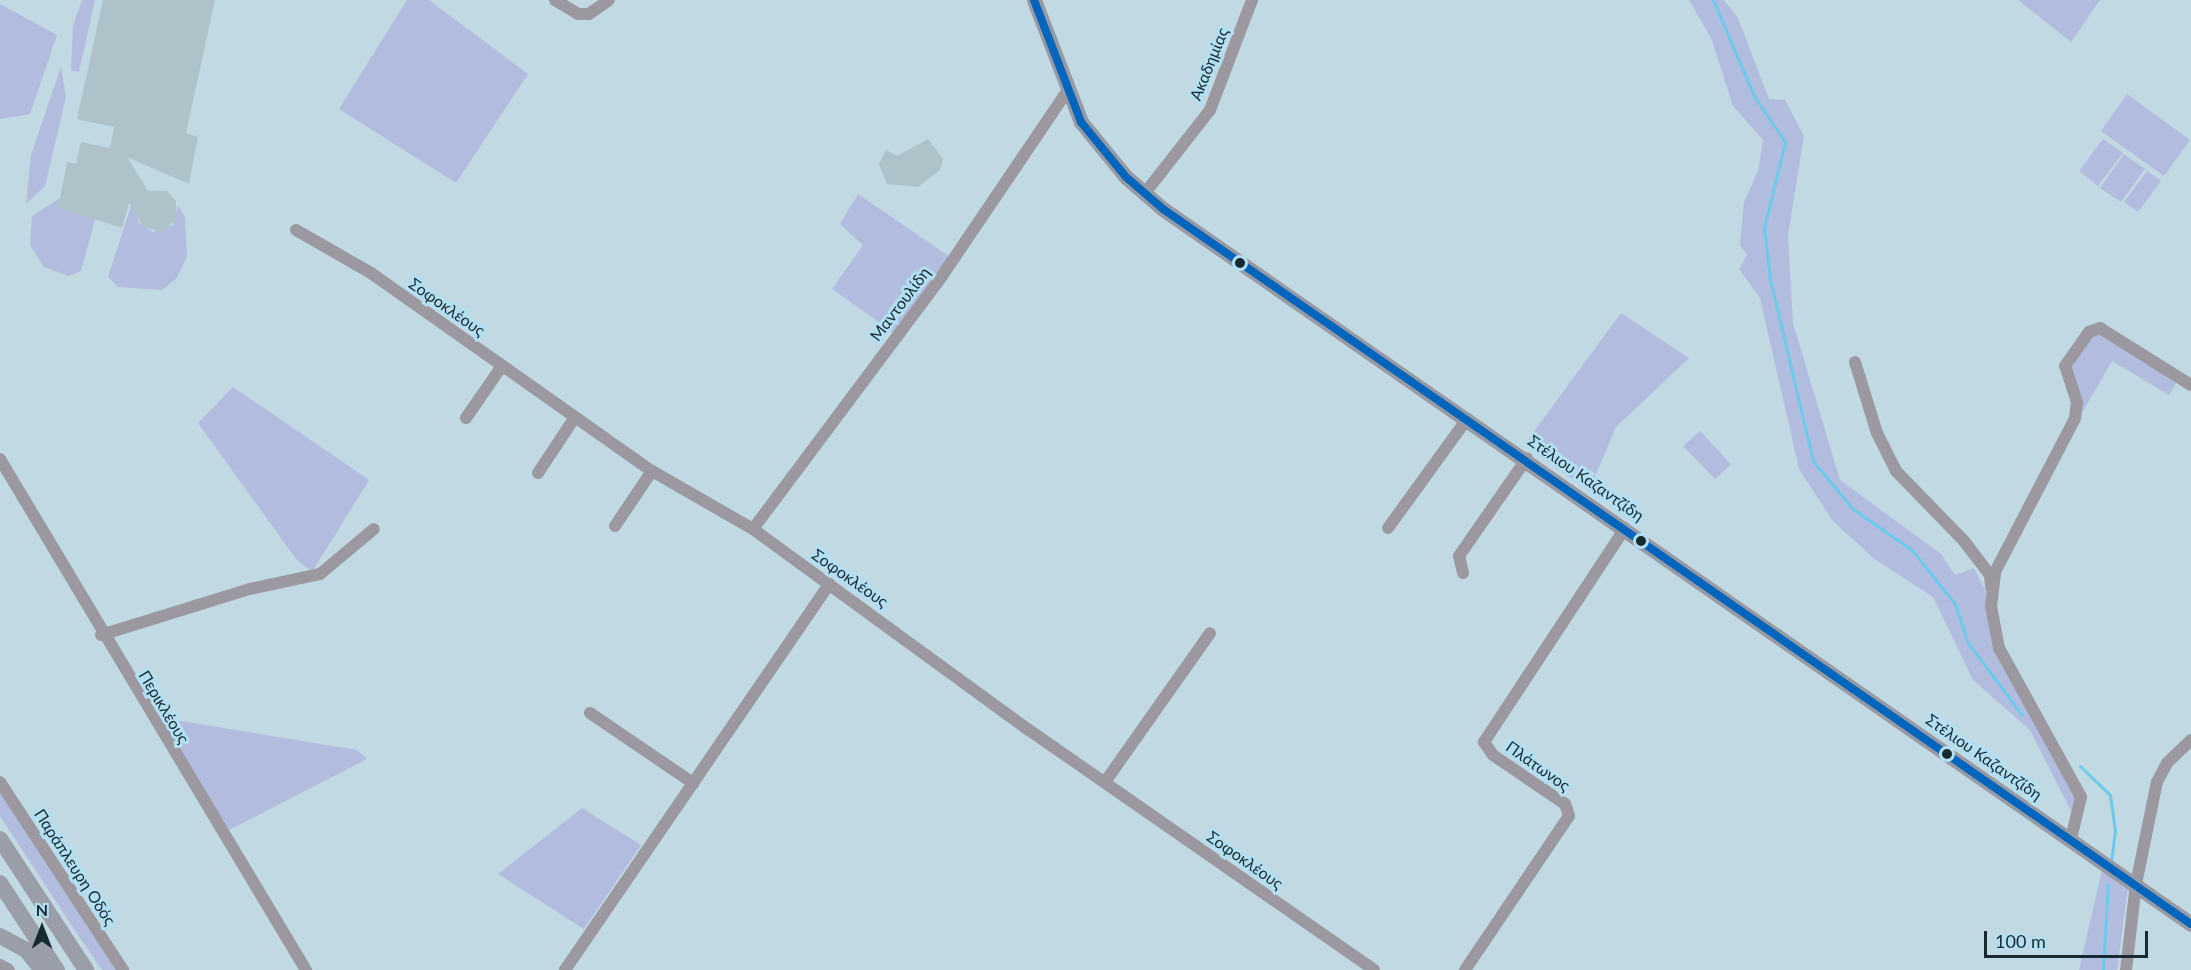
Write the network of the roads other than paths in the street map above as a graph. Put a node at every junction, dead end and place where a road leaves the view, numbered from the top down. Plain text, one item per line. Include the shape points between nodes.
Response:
1 (555, 0) edge
2 (609, 0) edge
3 (1034, 0) edge
4 (1252, 0) edge
5 (1066, 93) junction
6 (1145, 193) junction
7 (296, 230) dead end
8 (1855, 362) dead end
9 (502, 366) junction
10 (2191, 385) edge
11 (574, 417) junction
12 (466, 418) dead end
13 (1467, 418) junction
14 (1527, 458) junction
15 (0, 459) edge
16 (652, 471) junction
17 (538, 473) dead end
18 (615, 526) dead end
19 (1388, 528) dead end
20 (1625, 528) junction
21 (374, 529) dead end
22 (753, 529) junction
23 (1463, 573) dead end
24 (829, 584) junction
25 (1991, 588) junction
26 (1210, 633) dead end
27 (101, 635) junction
28 (590, 713) dead end
29 (2191, 740) edge
30 (0, 782) edge
31 (1105, 782) junction
32 (693, 783) junction
33 (0, 839) edge
34 (2071, 839) junction
35 (0, 883) edge
36 (2136, 884) junction
37 (2191, 924) edge
38 (0, 936) edge
39 (0, 965) edge
40 (9, 970) edge
41 (42, 970) edge
42 (57, 970) edge
43 (86, 970) edge
44 (123, 970) edge
45 (306, 970) edge
46 (565, 970) edge
47 (1374, 970) edge
48 (1465, 970) edge
49 (2126, 970) edge

1 - 2 street via 578,14 589,14
3 - 5 main road, Στέλιου Καζαντζίδη
4 - 6 street, Ακαδημίας via 1210,110
5 - 6 main road, Στέλιου Καζαντζίδη via 1096,143
5 - 22 street, Μαντουλίδη via 942,276
6 - 13 main road, Στέλιου Καζαντζίδη
7 - 9 street, Σοφοκλέους via 332,246
8 - 25 street via 1877,433 1896,471 1964,541 1990,575
9 - 11 street, Σοφοκλέους
9 - 12 street
10 - 25 street via 2100,328 2089,332 2065,366 2077,402 2075,418
11 - 16 street, Σοφοκλέους
11 - 17 street
13 - 14 main road, Στέλιου Καζαντζίδη
13 - 19 street
14 - 20 main road, Στέλιου Καζαντζίδη
14 - 23 street via 1459,556
15 - 27 street, Περικλέους
16 - 18 street
16 - 22 street, Σοφοκλέους
20 - 34 main road, Στέλιου Καζαντζίδη
20 - 48 street, Πλάτωνος via 1484,742 1493,755 1565,804 1569,816
21 - 27 street via 320,574 250,589
22 - 24 street, Σοφοκλέους
24 - 31 street, Σοφοκλέους
24 - 32 street
25 - 34 street via 1994,630 2003,659 2081,797
26 - 31 street
27 - 45 street, Περικλέους
28 - 32 street
29 - 36 street via 2167,763 2157,782
30 - 44 street, Παράπλευρη Οδός
31 - 47 street, Σοφοκλέους
32 - 46 street
33 - 43 highway
34 - 36 main road, Στέλιου Καζαντζίδη
35 - 42 highway
36 - 37 main road, Στέλιου Καζαντζίδη
36 - 49 street
38 - 41 highway via 26,950
39 - 40 street

